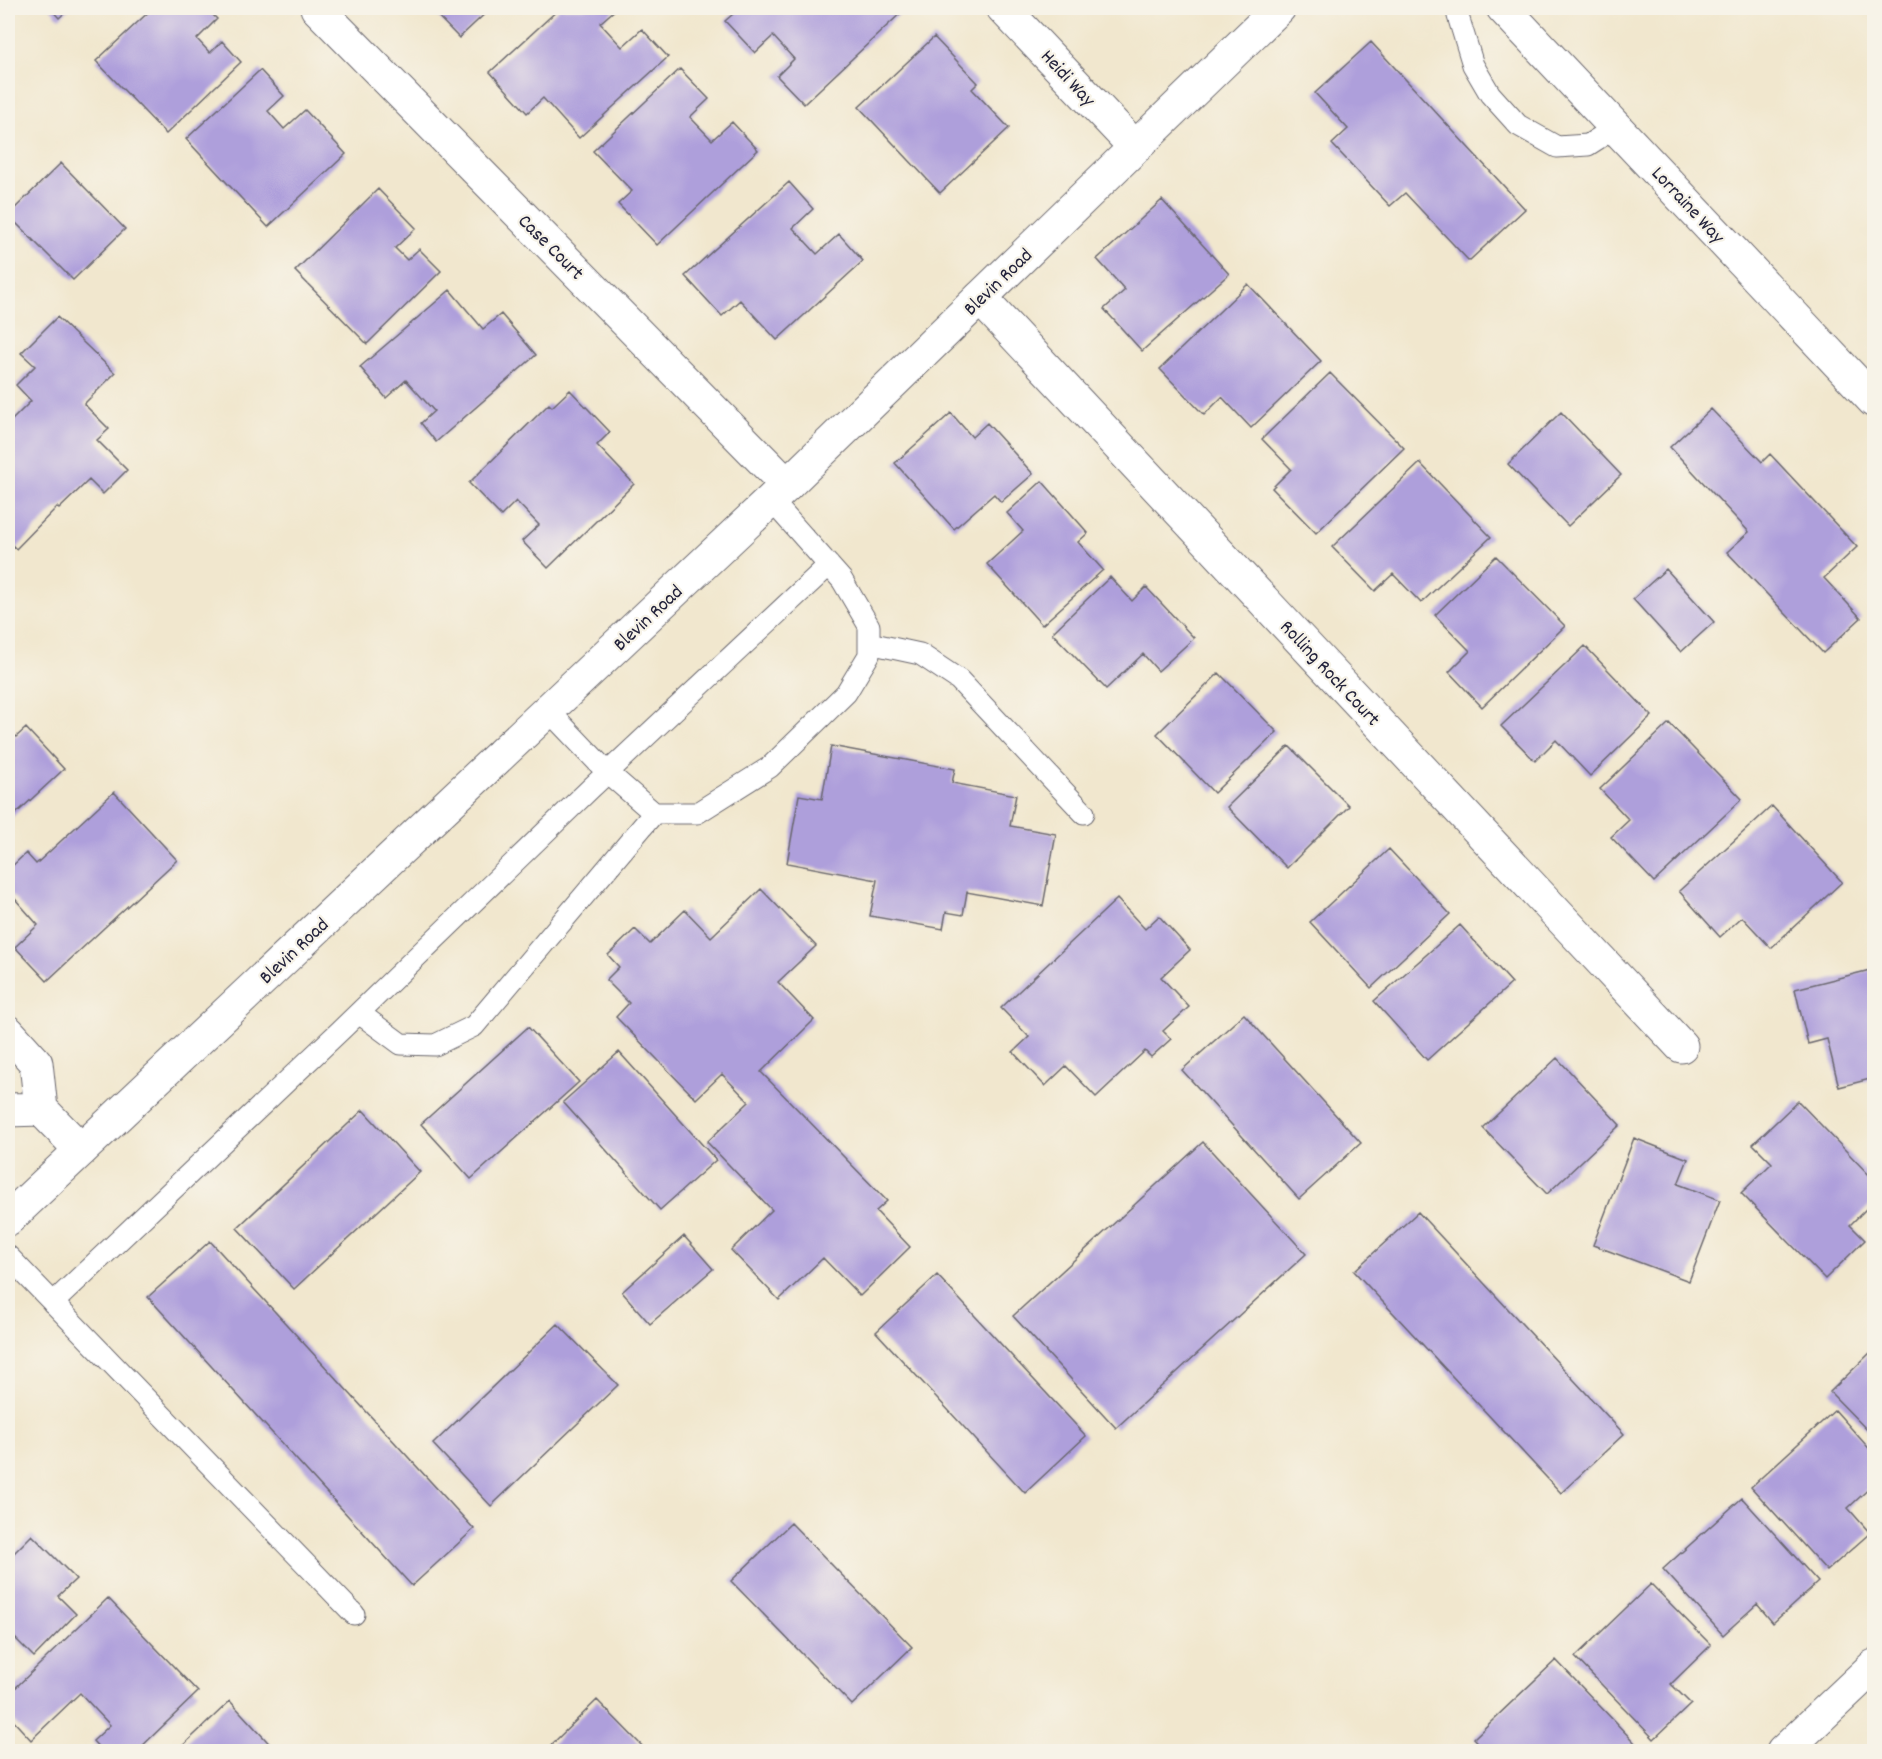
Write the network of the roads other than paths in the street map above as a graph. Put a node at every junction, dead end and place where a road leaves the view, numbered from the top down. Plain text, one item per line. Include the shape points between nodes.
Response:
1 (317, 8) edge
2 (1003, 8) edge
3 (1279, 8) edge
4 (1460, 8) edge
5 (1503, 8) edge
6 (1616, 127) junction
7 (1135, 147) junction
8 (980, 298) junction
9 (1875, 401) edge
10 (779, 493) junction
11 (829, 565) junction
12 (869, 643) junction
13 (548, 710) junction
14 (608, 773) junction
15 (654, 813) junction
16 (1084, 813) dead end
17 (359, 1013) junction
18 (8, 1032) edge
19 (1682, 1046) dead end
20 (41, 1109) junction
21 (8, 1110) edge
22 (81, 1150) junction
23 (8, 1220) edge
24 (8, 1256) edge
25 (53, 1303) junction
26 (354, 1614) dead end
27 (1875, 1666) edge
28 (1783, 1752) edge

1 - 10 street, Case Court
2 - 7 street, Heidi Way
3 - 7 street, Blevin Road
4 - 6 lane via 1458,16 1473,65 1490,93 1518,125 1557,147 1588,145
5 - 6 street, Lorraine Way
6 - 9 street, Lorraine Way
7 - 8 street, Blevin Road
8 - 10 street, Blevin Road
8 - 19 street, Rolling Rock Court
10 - 11 lane
10 - 13 street, Blevin Road
11 - 12 lane via 869,626
11 - 14 lane
12 - 15 lane via 869,655 846,693 770,766 698,813
12 - 16 lane via 920,654 959,680
13 - 14 lane
13 - 22 street, Blevin Road
14 - 15 lane
14 - 17 lane
15 - 17 lane via 474,1026 435,1045 401,1044
17 - 25 lane
18 - 20 street via 36,1063
20 - 21 street
20 - 22 street
22 - 23 street, Blevin Road
24 - 25 lane
25 - 26 lane
27 - 28 street

